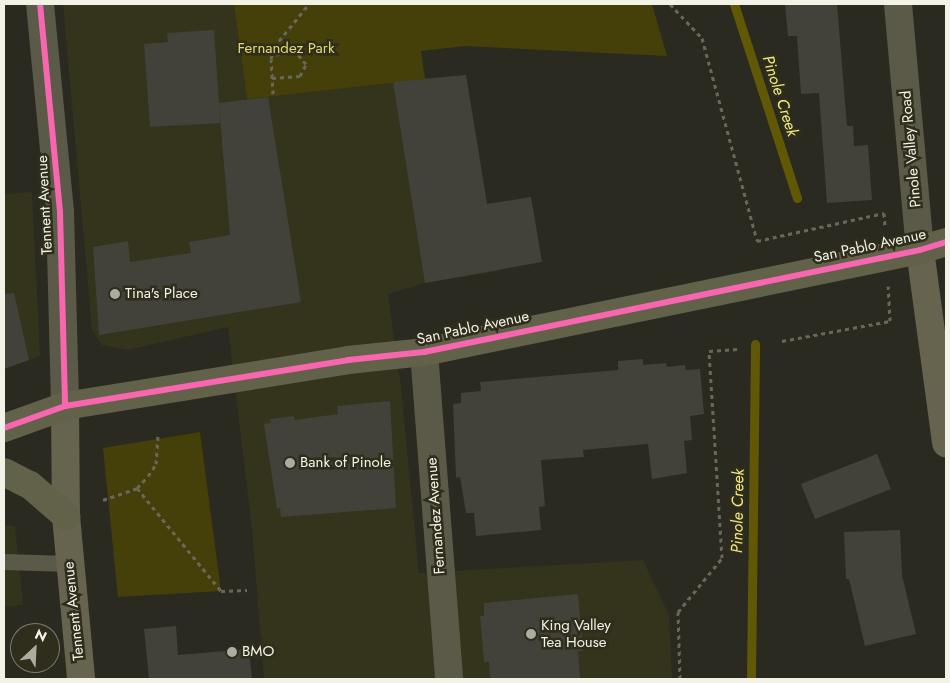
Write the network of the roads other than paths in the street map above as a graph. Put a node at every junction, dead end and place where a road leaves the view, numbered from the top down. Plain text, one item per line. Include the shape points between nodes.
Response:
1 (40, 4) edge
2 (898, 4) edge
3 (946, 242) edge
4 (920, 250) junction
5 (424, 352) junction
6 (66, 406) junction
7 (4, 428) edge
8 (946, 442) edge
9 (4, 472) edge
10 (66, 516) junction
11 (4, 562) edge
12 (70, 564) junction
13 (81, 679) edge
14 (449, 679) edge

1 - 6 street, Tennent Avenue via 60,212
2 - 4 street, Pinole Valley Road
3 - 4 main road, San Pablo Avenue
4 - 5 main road, San Pablo Avenue
4 - 8 main road, Pinole Valley Road
5 - 6 main road, San Pablo Avenue via 348,360
5 - 14 street, Fernandez Avenue
6 - 7 main road, San Pablo Avenue
6 - 10 main road, Tennent Avenue
9 - 10 main road via 30,485
10 - 12 main road, Tennent Avenue
11 - 12 lane
12 - 13 main road, Tennent Avenue

